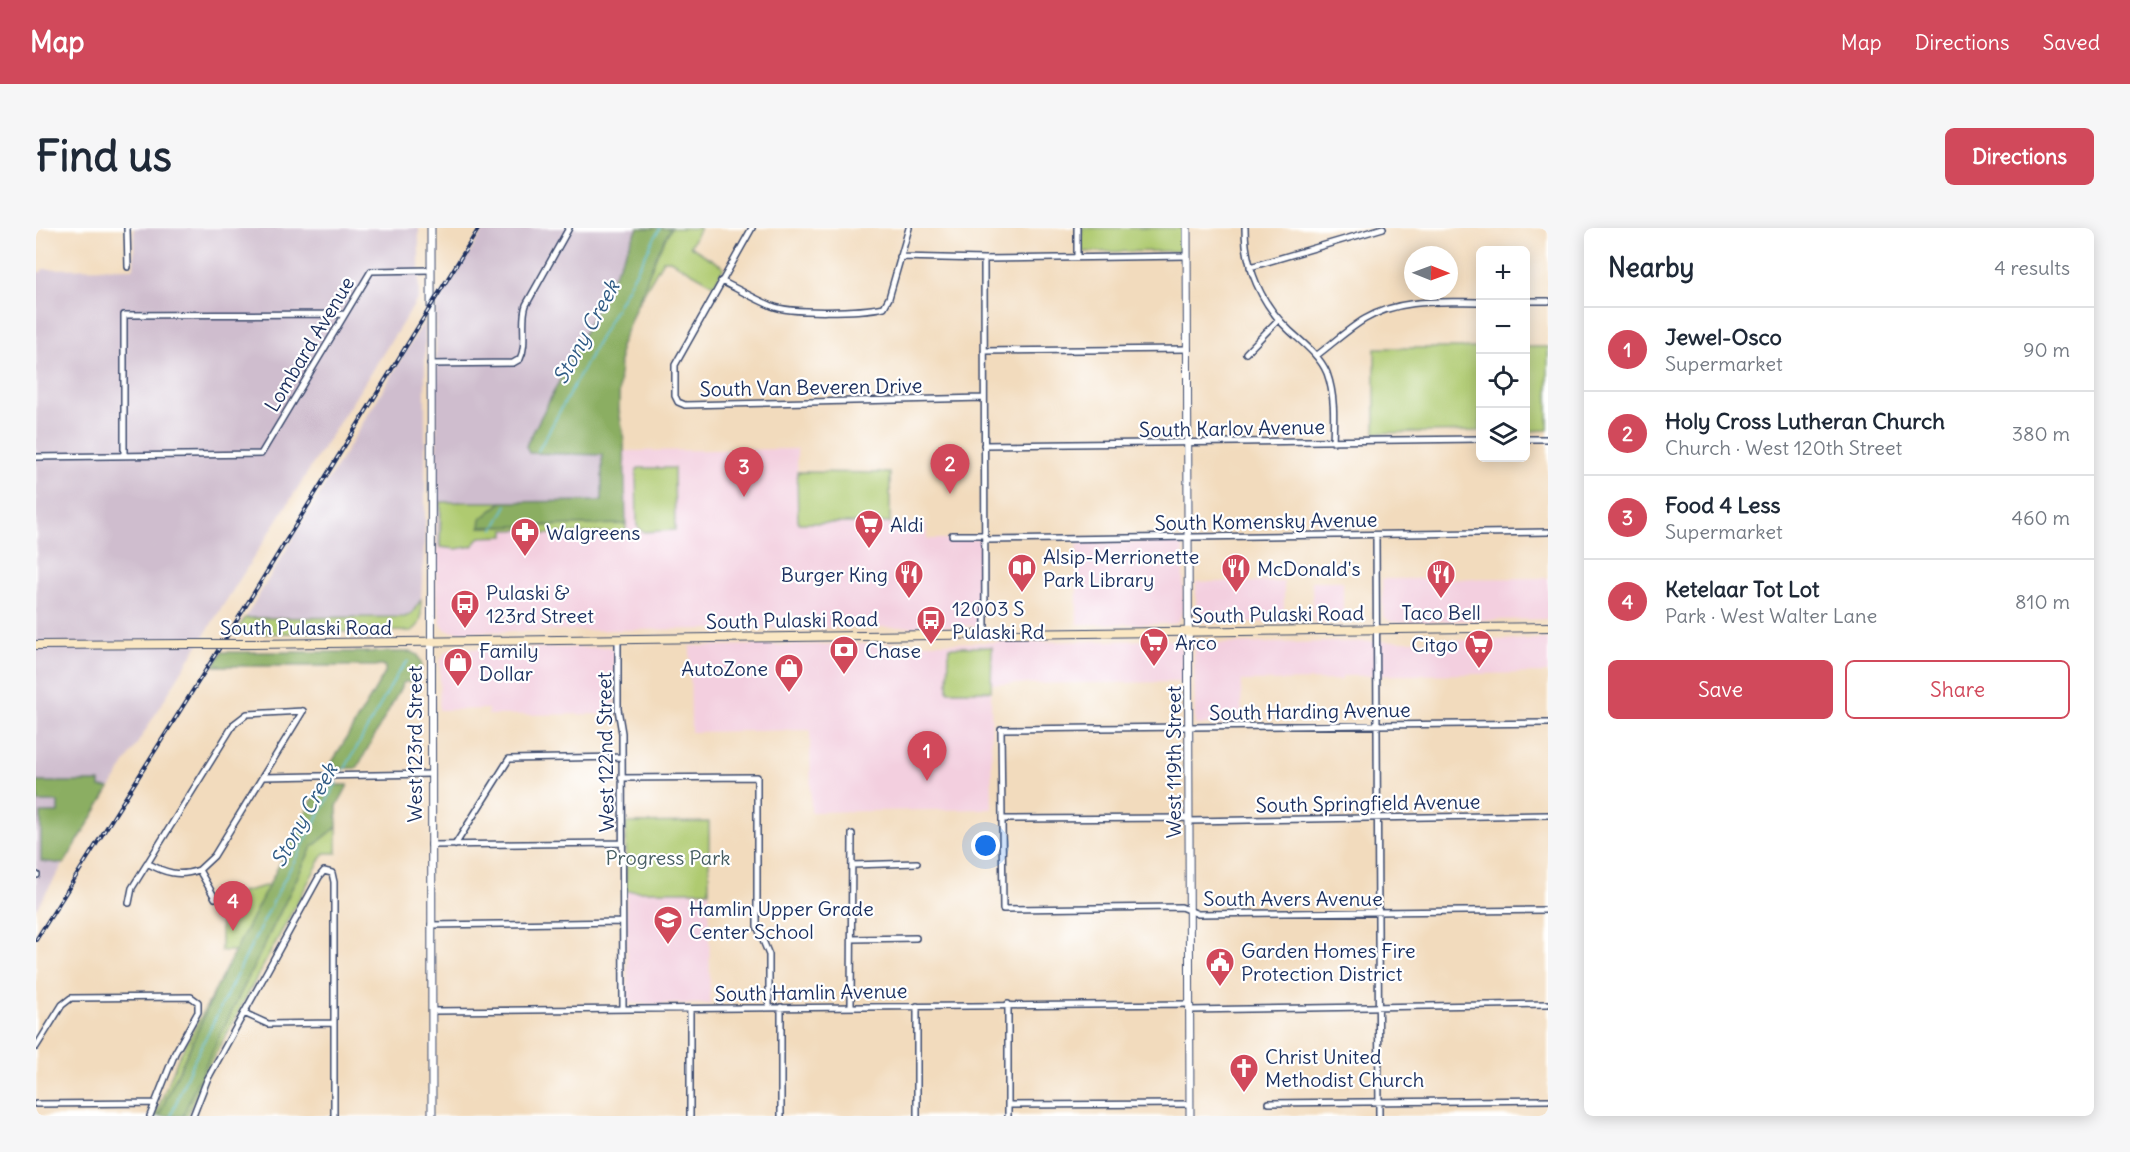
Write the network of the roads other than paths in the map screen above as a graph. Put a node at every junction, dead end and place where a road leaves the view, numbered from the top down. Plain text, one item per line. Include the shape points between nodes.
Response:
1 (127, 228) edge
2 (431, 228) edge
3 (569, 228) edge
4 (752, 228) edge
5 (909, 228) edge
6 (1077, 228) edge
7 (1187, 228) edge
8 (1245, 228) edge
9 (1383, 228) edge
10 (1187, 256) junction
11 (900, 257) junction
12 (1077, 257) junction
13 (984, 259) junction
14 (128, 267) dead end
15 (1250, 267) junction
16 (431, 270) junction
17 (722, 281) junction
18 (1548, 301) edge
19 (1476, 302) edge
20 (1530, 302) edge
21 (345, 314) junction
22 (1278, 320) junction
23 (1188, 349) junction
24 (984, 351) junction
25 (1246, 353) dead end
26 (1316, 356) junction
27 (430, 364) junction
28 (984, 398) junction
29 (1530, 439) edge
30 (1548, 439) edge
31 (1476, 440) edge
32 (1334, 442) junction
33 (1188, 443) junction
34 (984, 445) junction
35 (124, 456) junction
36 (36, 457) edge
37 (1548, 532) edge
38 (952, 535) dead end
39 (1376, 535) junction
40 (985, 537) junction
41 (1188, 537) junction
42 (1548, 627) edge
43 (1377, 629) junction
44 (1189, 632) junction
45 (985, 634) junction
46 (618, 639) junction
47 (431, 642) junction
48 (36, 645) edge
49 (1548, 723) edge
50 (1378, 725) junction
51 (1189, 728) junction
52 (621, 757) junction
53 (431, 774) junction
54 (263, 777) junction
55 (621, 778) junction
56 (1548, 815) edge
57 (1002, 819) junction
58 (1189, 819) junction
59 (1377, 819) junction
60 (852, 834) dead end
61 (622, 843) junction
62 (454, 845) junction
63 (431, 846) junction
64 (147, 863) junction
65 (917, 863) dead end
66 (852, 865) junction
67 (199, 870) junction
68 (214, 898) dead end
69 (129, 903) dead end
70 (1548, 910) edge
71 (1190, 911) junction
72 (1378, 913) junction
73 (622, 922) junction
74 (431, 925) junction
75 (916, 938) dead end
76 (852, 939) junction
77 (1008, 1004) junction
78 (1548, 1004) edge
79 (917, 1006) junction
80 (781, 1007) junction
81 (851, 1007) junction
82 (1190, 1007) junction
83 (1378, 1007) junction
84 (769, 1008) junction
85 (623, 1009) junction
86 (690, 1009) junction
87 (432, 1011) junction
88 (244, 1013) junction
89 (334, 1023) junction
90 (36, 1047) edge
91 (1548, 1100) edge
92 (1379, 1102) junction
93 (155, 1103) junction
94 (1269, 1103) dead end
95 (36, 1104) edge
96 (1190, 1104) junction
97 (1008, 1106) junction
98 (150, 1116) edge
99 (193, 1116) edge
100 (334, 1116) edge
101 (432, 1116) edge
102 (690, 1116) edge
103 (781, 1116) edge
104 (917, 1116) edge
105 (1008, 1116) edge
106 (1190, 1116) edge
107 (1379, 1116) edge

1 - 14 street
2 - 16 street, West 123rd Street
3 - 27 street via 524,309 520,359 513,363
4 - 17 street
5 - 11 street
6 - 12 street
7 - 10 street, West 119th Street
8 - 15 street
9 - 15 street
10 - 12 street
10 - 23 street, West 119th Street
11 - 13 street
11 - 17 street via 884,307 869,311 774,307
12 - 13 street
13 - 24 street
15 - 22 street
16 - 21 street, Lombard Avenue via 371,271
16 - 27 street, West 123rd Street
17 - 28 street, South Van Beveren Drive via 675,365 678,402 685,405
18 - 20 street
19 - 26 street via 1413,303 1390,308 1365,318
21 - 35 street, Lombard Avenue via 261,454
21 - 35 street via 124,315
22 - 25 street
22 - 26 street
23 - 24 street
23 - 33 street, West 119th Street
24 - 28 street
26 - 32 street via 1326,371 1332,392
27 - 47 street, West 123rd Street
28 - 34 street
29 - 30 street
31 - 32 street, South Karlov Avenue
32 - 33 street, South Karlov Avenue
33 - 34 street, South Karlov Avenue
33 - 41 street, West 119th Street
34 - 40 street
35 - 36 street
37 - 39 street, South Komensky Avenue
38 - 40 street, South Komensky Avenue
39 - 41 street, South Komensky Avenue
39 - 43 street
40 - 41 street, South Komensky Avenue
40 - 45 street
41 - 44 street, West 119th Street
42 - 43 main road, South Pulaski Road
43 - 44 main road, South Pulaski Road
43 - 50 street
44 - 45 main road, South Pulaski Road
44 - 51 street, West 119th Street
45 - 46 main road, South Pulaski Road
46 - 47 main road, South Pulaski Road
46 - 52 street, West 122nd Street
47 - 48 main road, South Pulaski Road, bridge
47 - 53 street, West 123rd Street
49 - 50 street, South Harding Avenue
50 - 51 street, South Harding Avenue
50 - 59 street
51 - 57 street, South Harding Avenue via 1001,729
51 - 58 street, West 119th Street
52 - 55 street, West 122nd Street
52 - 62 street via 509,759
53 - 54 street
53 - 63 street, West 123rd Street
54 - 64 street via 303,711 255,712 240,718
54 - 67 street via 214,855
55 - 61 street, West 122nd Street
55 - 84 street via 758,777 757,926 769,955
56 - 59 street, South Springfield Avenue
57 - 58 street, South Springfield Avenue
57 - 71 street, South Avers Avenue via 1004,909 1181,907
58 - 59 street, South Springfield Avenue
58 - 71 street, West 119th Street
59 - 72 street
60 - 66 street
61 - 62 street
61 - 73 street, West 122nd Street
62 - 63 street
63 - 74 street, West 123rd Street
64 - 67 street via 172,874
64 - 69 street via 130,891
65 - 66 street
66 - 76 street
67 - 68 street
70 - 72 street, South Avers Avenue
71 - 72 street, South Avers Avenue
71 - 82 street, West 119th Street
72 - 83 street
73 - 74 street
73 - 85 street, West 122nd Street
74 - 87 street, West 123rd Street
75 - 76 street
76 - 81 street
77 - 79 street, South Hamlin Avenue
77 - 82 street, South Hamlin Avenue
77 - 97 street
78 - 83 street, South Hamlin Avenue
79 - 81 street, South Hamlin Avenue
79 - 104 street
80 - 81 street, South Hamlin Avenue
80 - 84 street, South Hamlin Avenue
80 - 103 street
82 - 83 street, South Hamlin Avenue
82 - 96 street, West 119th Street
83 - 92 street
84 - 86 street, South Hamlin Avenue
85 - 86 street, South Hamlin Avenue
85 - 87 street, South Hamlin Avenue
86 - 102 street
87 - 101 street, West 123rd Street
88 - 89 street via 268,1024
88 - 89 street via 319,876 327,871 332,873 334,882
88 - 99 street via 207,1080
89 - 100 street
90 - 93 street via 68,999 191,997 198,1002 198,1012 175,1053
91 - 92 street
92 - 94 street
92 - 107 street
93 - 95 street
93 - 98 street
96 - 97 street
96 - 106 street, West 119th Street
97 - 105 street

